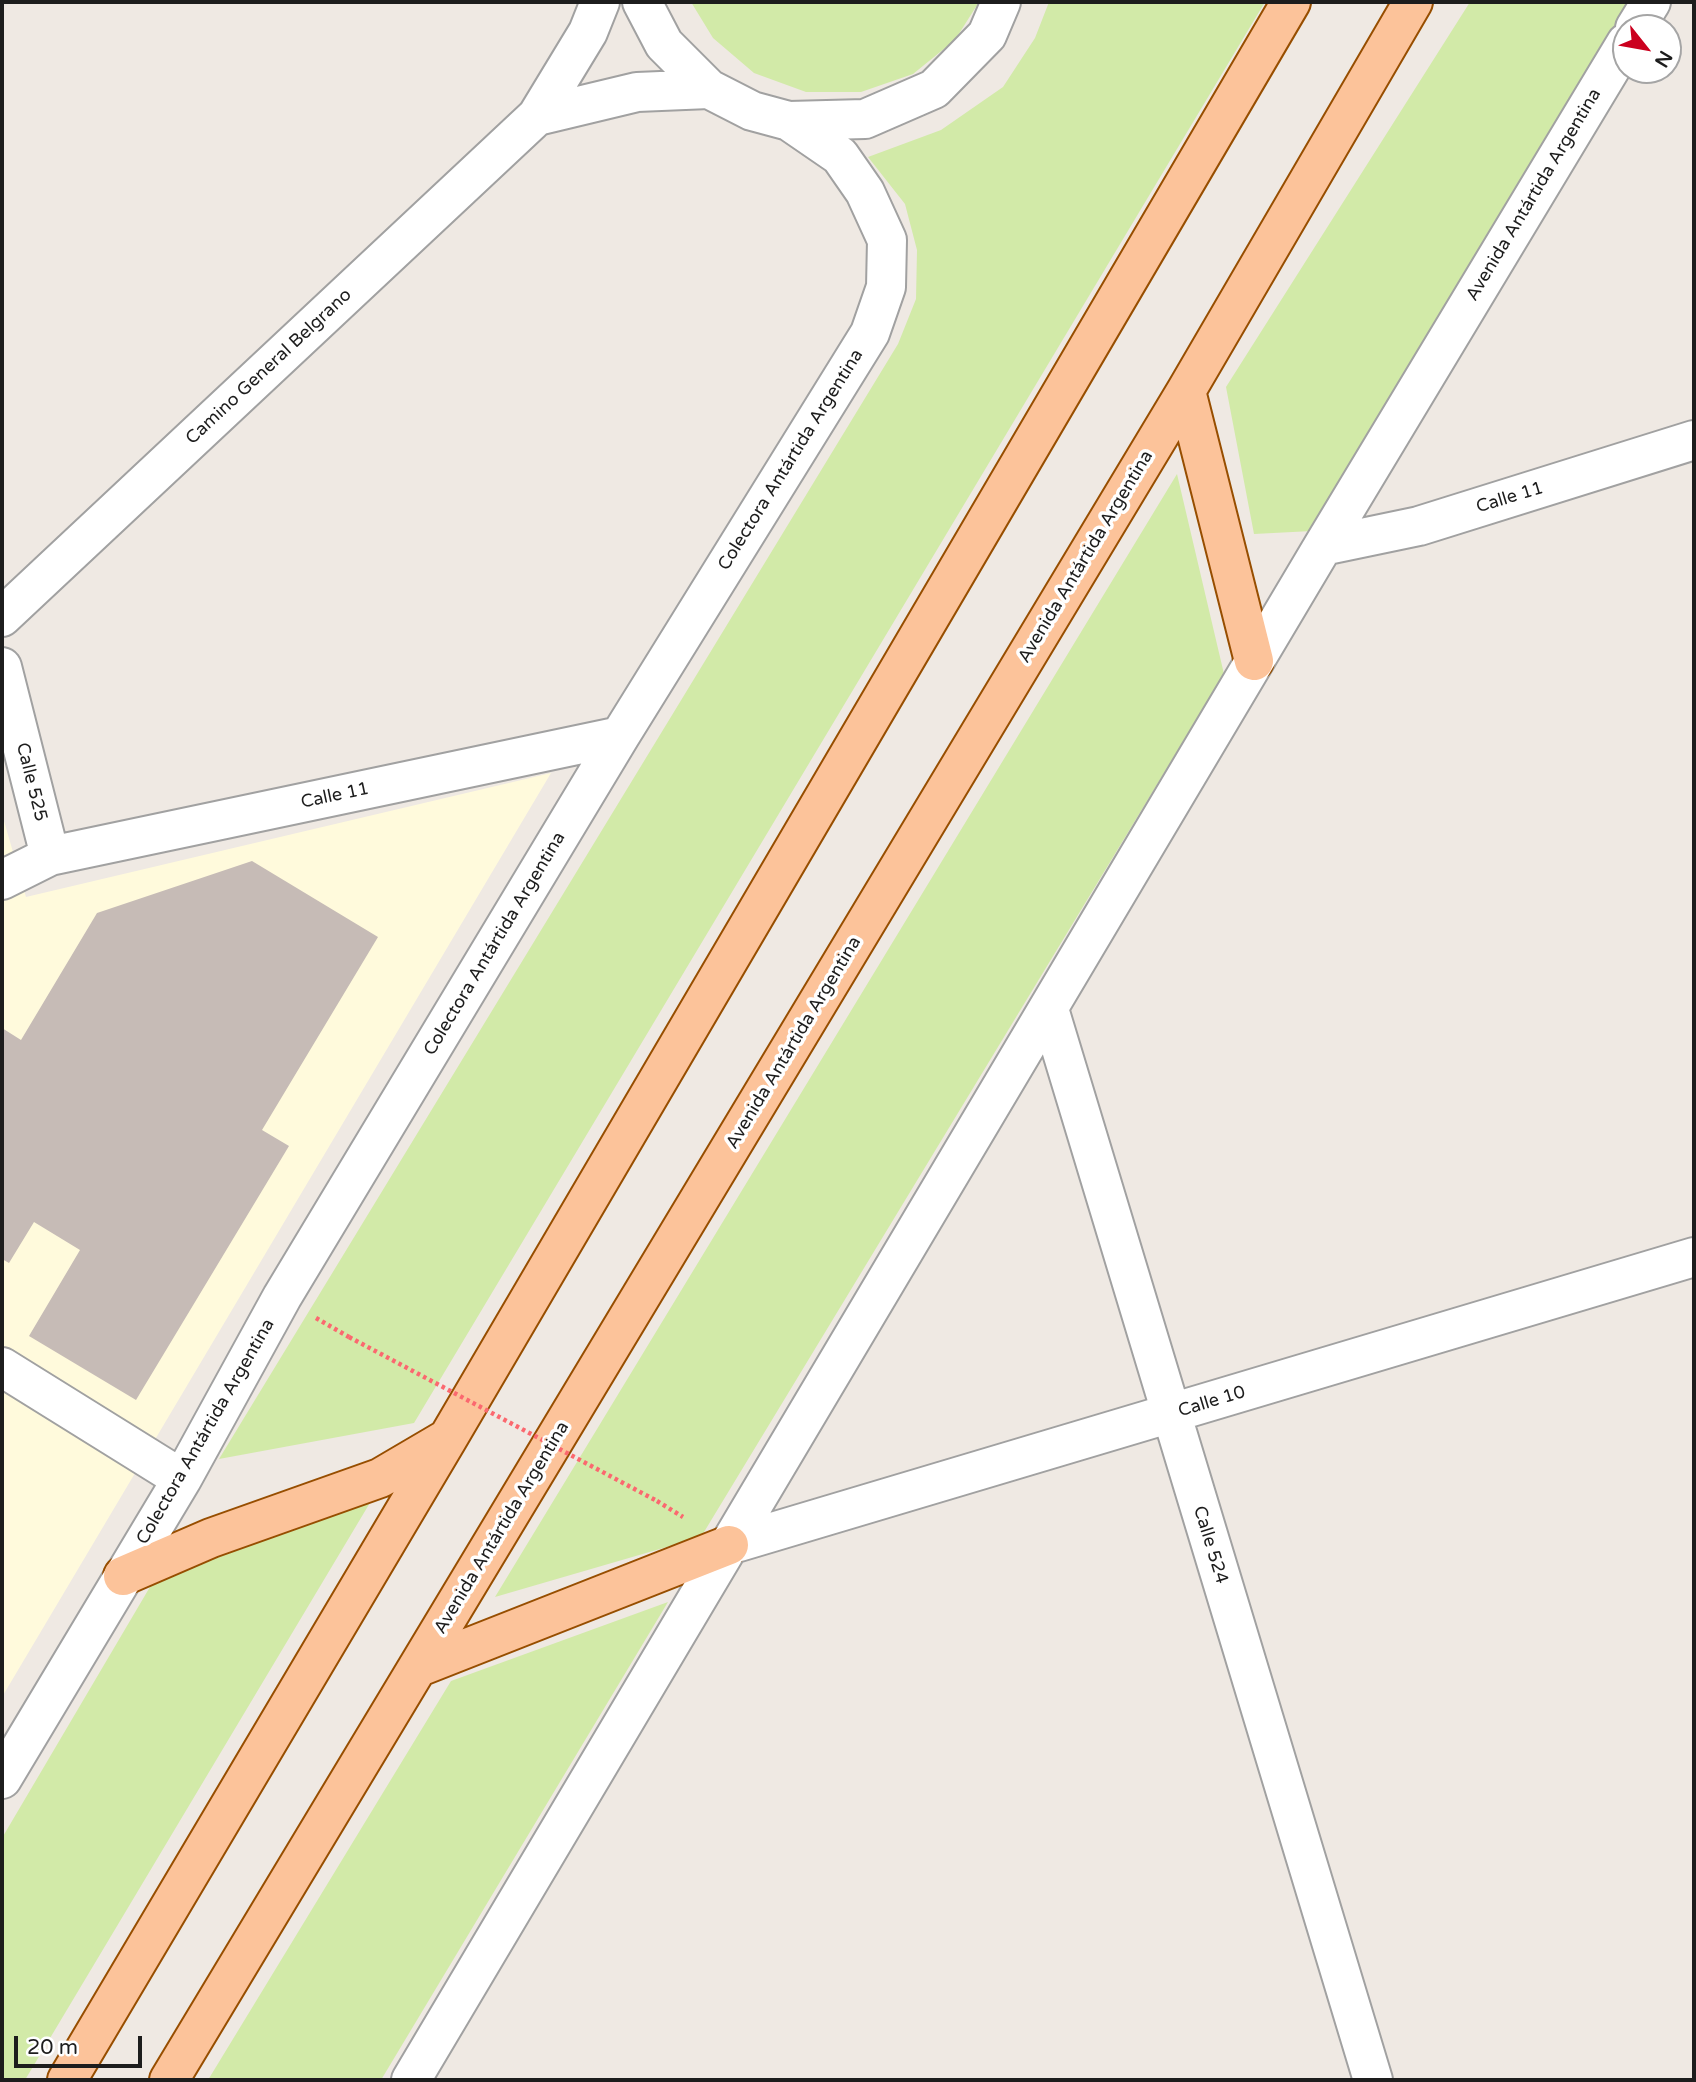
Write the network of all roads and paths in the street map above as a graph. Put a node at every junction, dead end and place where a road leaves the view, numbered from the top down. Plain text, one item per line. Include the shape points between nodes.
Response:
1 (600, 2) edge
2 (642, 2) edge
3 (1001, 2) edge
4 (1291, 2) edge
5 (1413, 2) edge
6 (1612, 66) edge
7 (709, 89) junction
8 (537, 116) junction
9 (789, 121) junction
10 (1186, 391) junction
11 (1694, 440) edge
12 (1323, 546) junction
13 (2, 617) edge
14 (1254, 661) junction
15 (2, 667) edge
16 (620, 736) junction
17 (50, 856) junction
18 (2, 880) edge
19 (1048, 1009) junction
20 (1694, 1257) edge
21 (349, 1337) dead end
22 (2, 1367) edge
23 (1171, 1414) junction
24 (448, 1438) junction
25 (182, 1479) junction
26 (657, 1501) dead end
27 (729, 1545) junction
28 (123, 1576) junction
29 (419, 1667) junction
30 (2, 1779) edge
31 (418, 2076) edge
32 (67, 2080) edge
33 (169, 2080) edge
34 (1373, 2080) edge

1 - 8 street, Camino General Belgrano via 588,32
2 - 7 street via 664,44
3 - 9 street via 987,35 934,89 865,119
4 - 24 main road
5 - 10 main road, Avenida Antártida Argentina
6 - 12 street, Avenida Antártida Argentina
7 - 8 street, Camino General Belgrano via 637,92
7 - 9 street via 752,111
8 - 13 street, Camino General Belgrano
9 - 16 street, Colectora Antártida Argentina via 840,156 865,192 887,240 886,287 870,333
10 - 14 main road
10 - 29 main road, Avenida Antártida Argentina
11 - 12 street, Calle 11 via 1419,526
12 - 14 street, Avenida Antártida Argentina
14 - 19 street, Avenida Antártida Argentina
15 - 17 street, Calle 525
16 - 17 street, Calle 11
16 - 25 street, Colectora Antártida Argentina via 282,1297
17 - 18 street, Calle 11
19 - 23 street, Calle 524
19 - 27 street, Avenida Antártida Argentina
20 - 23 street, Calle 10
21 - 26 path, bridge
22 - 25 street
23 - 27 street, Calle 10
23 - 34 street, Calle 524
24 - 28 main road via 380,1478 211,1538
24 - 32 main road
25 - 28 street, Colectora Antártida Argentina
27 - 29 main road
27 - 31 street, Avenida Antártida Argentina
28 - 30 street, Colectora Antártida Argentina
29 - 33 main road, Avenida Antártida Argentina

